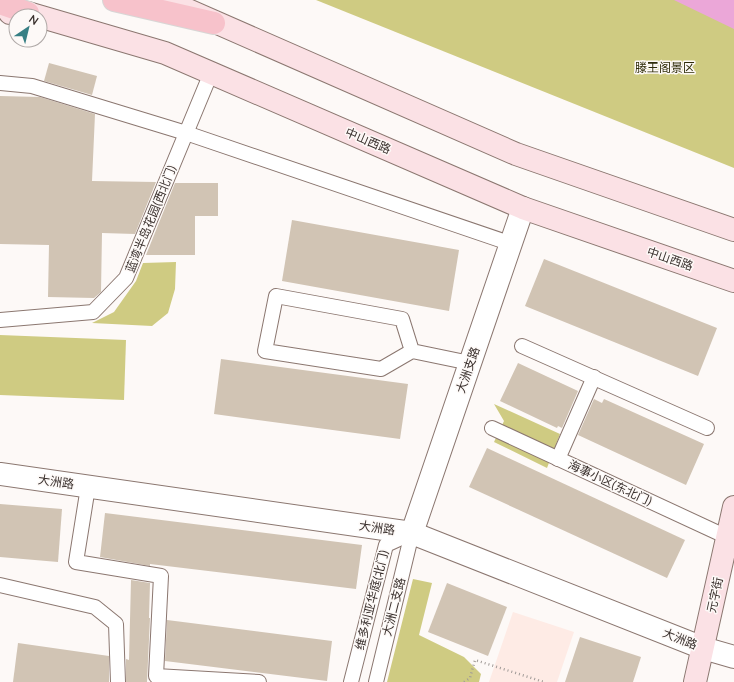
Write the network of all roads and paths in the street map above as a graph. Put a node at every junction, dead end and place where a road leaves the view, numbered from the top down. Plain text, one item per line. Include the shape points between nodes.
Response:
1 (114, 0) edge
2 (165, 0) edge
3 (0, 3) edge
4 (16, 8) edge
5 (48, 18) edge
6 (214, 23) junction
7 (211, 73) junction
8 (0, 83) edge
9 (186, 133) junction
10 (523, 208) junction
11 (734, 230) edge
12 (512, 244) junction
13 (734, 281) edge
14 (0, 320) edge
15 (522, 346) dead end
16 (412, 351) junction
17 (470, 363) junction
18 (594, 378) junction
19 (492, 428) dead end
20 (707, 428) dead end
21 (558, 459) junction
22 (0, 474) edge
23 (88, 487) junction
24 (734, 507) edge
25 (412, 533) junction
26 (727, 537) junction
27 (0, 585) edge
28 (703, 648) junction
29 (734, 657) edge
30 (118, 682) edge
31 (259, 682) edge
32 (351, 682) edge
33 (376, 682) edge
34 (464, 682) edge
35 (544, 682) edge
36 (695, 682) edge

1 - 6 main road
2 - 6 main road
3 - 4 main road
5 - 7 main road, 中山西路 via 165,53
6 - 11 main road via 516,154
7 - 9 lane, 蓝湾半岛花园(西北门)
7 - 10 main road, 中山西路
8 - 9 lane via 32,86
9 - 12 lane
9 - 14 lane, 蓝湾半岛花园(西北门) via 126,278 93,312
10 - 12 street, 大洲支路
10 - 13 main road, 中山西路
12 - 17 street, 大洲支路
15 - 18 lane
16 - 16 lane via 402,319 276,296 265,351 381,369
16 - 17 lane
17 - 25 street, 大洲支路
18 - 20 lane
18 - 21 lane
19 - 21 lane, 海事小区(东北门)
21 - 26 lane, 海事小区(东北门)
22 - 23 street, 大洲路
23 - 25 street, 大洲路
23 - 31 lane via 76,562 161,576 156,676
24 - 26 main road, 元字街
25 - 28 street, 大洲路
25 - 32 lane, 维多利亚华庭(北门) via 386,545
25 - 33 lane, 大洲二支路
26 - 28 main road, 元字街
27 - 30 lane via 95,607 116,624
28 - 29 street, 大洲路
28 - 36 main road, 元字街
34 - 35 path via 470,678 475,660

